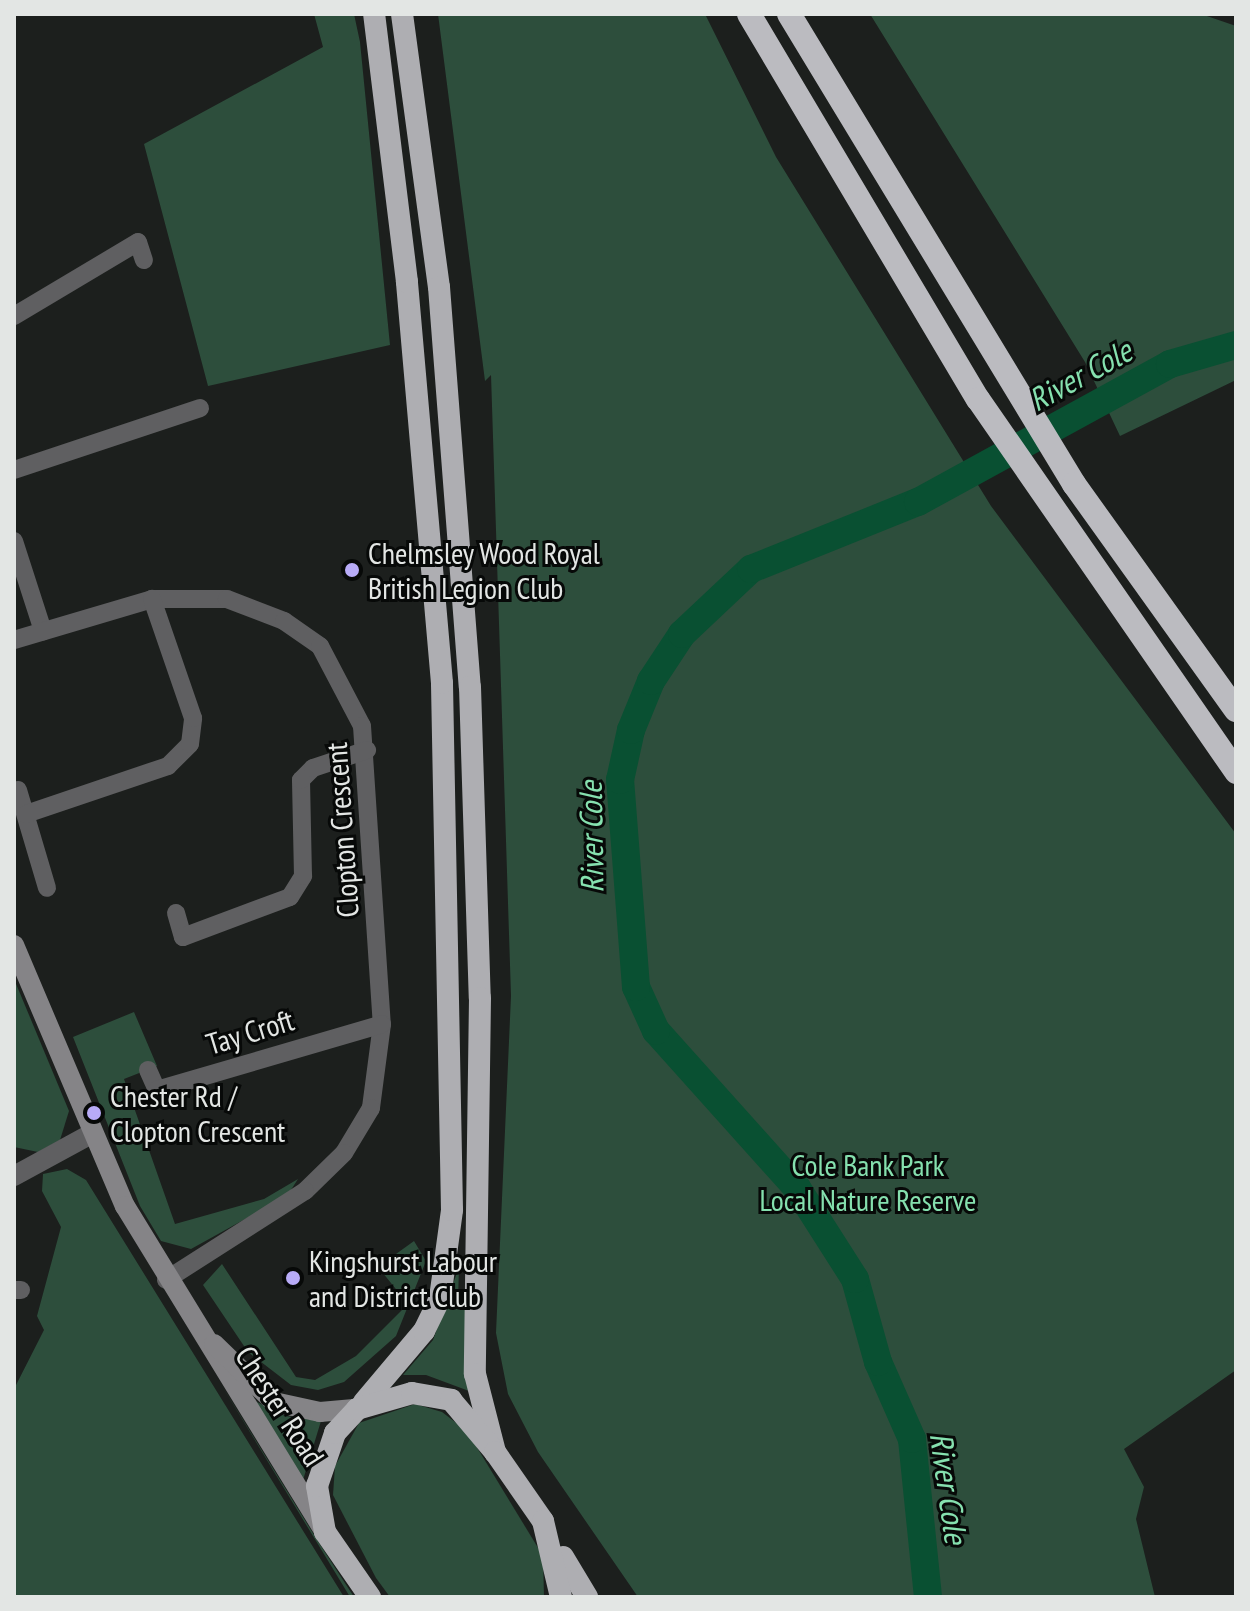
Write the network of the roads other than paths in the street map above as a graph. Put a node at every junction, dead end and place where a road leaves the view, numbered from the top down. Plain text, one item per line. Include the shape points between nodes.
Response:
1 (374, 14) edge
2 (402, 14) edge
3 (749, 14) edge
4 (789, 14) edge
5 (144, 260) dead end
6 (14, 316) edge
7 (200, 408) dead end
8 (14, 470) edge
9 (14, 541) edge
10 (152, 599) junction
11 (43, 631) junction
12 (14, 640) edge
13 (1236, 710) edge
14 (367, 750) junction
15 (1236, 772) edge
16 (18, 790) dead end
17 (26, 814) junction
18 (47, 888) dead end
19 (176, 913) dead end
20 (14, 945) edge
21 (382, 1024) junction
22 (148, 1070) dead end
23 (91, 1134) junction
24 (14, 1176) edge
25 (166, 1280) junction
26 (185, 1313) junction
27 (361, 1406) junction
28 (495, 1452) junction
29 (543, 1521) junction
30 (325, 1532) junction
31 (370, 1597) edge
32 (561, 1597) edge
33 (587, 1597) edge

1 - 27 highway via 414,358 442,683 452,1210 440,1298 424,1331
2 - 28 highway via 439,287 470,687 480,998 475,1374
3 - 15 highway via 978,399
4 - 13 highway via 1074,484
5 - 6 street via 138,242
7 - 8 street
9 - 11 street
10 - 11 street, Clopton Crescent
10 - 14 street, Clopton Crescent via 227,599 303,632 355,702
10 - 17 street via 193,718 190,744 168,766
11 - 12 street, Clopton Crescent
14 - 19 street via 313,768 301,780 303,876 290,897 183,937
14 - 21 street, Clopton Crescent
16 - 17 street
17 - 18 street
20 - 23 main road, Chester Road
21 - 22 street, Tay Croft via 157,1090
21 - 25 street, Clopton Crescent via 378,1087 344,1153 295,1199
23 - 24 street
23 - 25 main road, Chester Road
25 - 26 main road, Chester Road
26 - 27 main road, Chester Road via 274,1402 320,1412
26 - 30 main road, Chester Road
27 - 28 highway via 412,1393 451,1400
27 - 30 highway via 323,1461 317,1486
28 - 29 highway
29 - 32 highway
29 - 33 highway
30 - 31 highway

